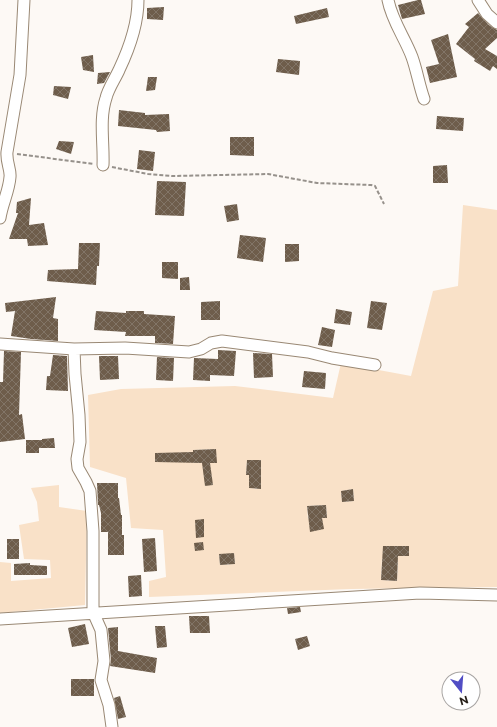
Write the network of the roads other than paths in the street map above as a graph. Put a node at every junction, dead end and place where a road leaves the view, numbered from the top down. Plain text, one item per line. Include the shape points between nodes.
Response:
1 (24, 0) edge
2 (138, 0) edge
3 (388, 0) edge
4 (478, 0) edge
5 (497, 23) edge
6 (424, 99) dead end
7 (104, 165) road end
8 (0, 218) edge
9 (0, 344) edge
10 (74, 349) junction
11 (375, 365) dead end
12 (497, 595) edge
13 (93, 612) junction
14 (0, 619) edge
15 (112, 727) edge

1 - 8 street via 20,75 6,159 10,181
2 - 7 street via 134,32 106,98 103,120
3 - 6 street via 396,24 412,56
4 - 5 street
9 - 10 street
10 - 11 street via 125,348 189,352 211,343 222,342 308,352
10 - 13 street via 80,442 77,459 78,468 90,491 93,531
12 - 13 street via 420,593
13 - 14 street
13 - 15 street via 101,630 104,661 101,680 109,705

